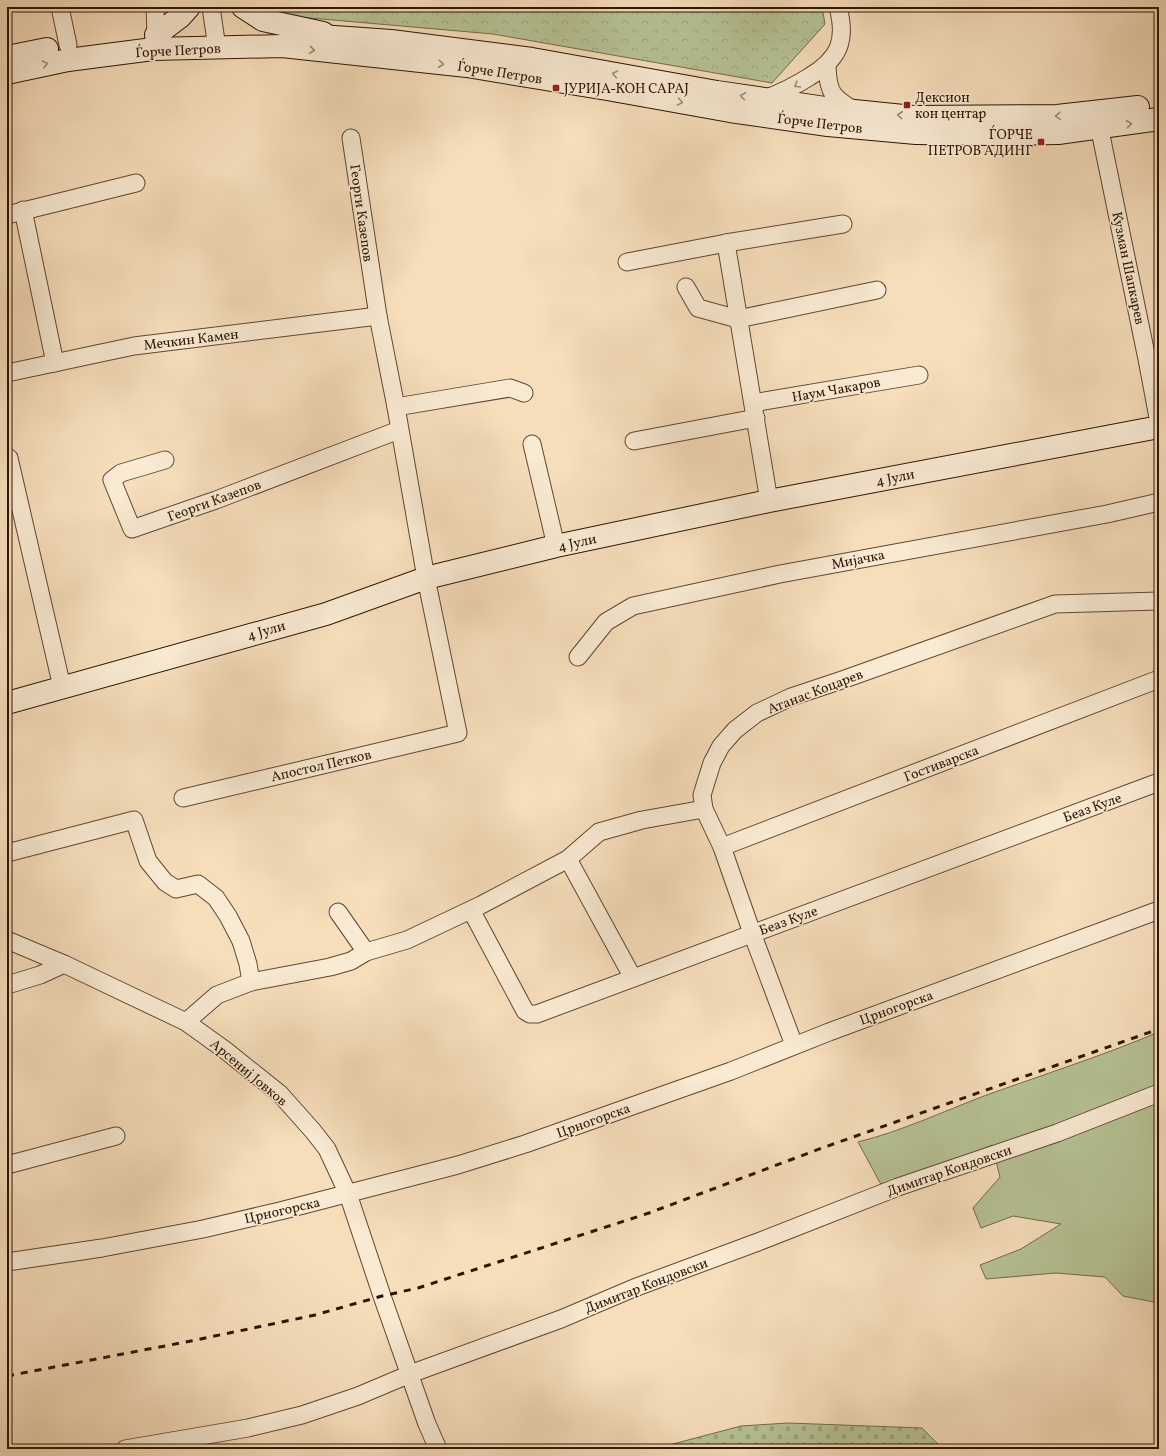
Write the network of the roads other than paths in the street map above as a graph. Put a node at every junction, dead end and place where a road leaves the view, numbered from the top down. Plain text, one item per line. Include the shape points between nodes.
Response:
1 (60, 7) edge
2 (155, 7) edge
3 (189, 7) edge
4 (211, 7) edge
5 (243, 7) edge
6 (838, 7) edge
7 (156, 35) junction
8 (344, 37) junction
9 (216, 40) junction
10 (68, 45) junction
11 (7, 57) edge
12 (827, 66) junction
13 (7, 73) edge
14 (764, 99) junction
15 (1159, 104) edge
16 (855, 111) junction
17 (1159, 119) edge
18 (1098, 120) junction
19 (351, 138) dead end
20 (136, 183) dead end
21 (23, 210) junction
22 (7, 215) edge
23 (843, 224) dead end
24 (726, 243) junction
25 (627, 262) dead end
26 (686, 287) dead end
27 (877, 290) dead end
28 (378, 316) junction
29 (738, 319) junction
30 (55, 363) junction
31 (7, 373) edge
32 (918, 375) dead end
33 (524, 393) dead end
34 (396, 407) junction
35 (754, 410) junction
36 (1159, 423) edge
37 (1159, 427) edge
38 (400, 430) junction
39 (634, 441) dead end
40 (532, 444) dead end
41 (9, 458) dead end
42 (165, 460) dead end
43 (769, 501) junction
44 (1159, 502) edge
45 (556, 546) junction
46 (426, 578) junction
47 (1159, 601) edge
48 (578, 657) dead end
49 (1159, 679) edge
50 (62, 687) junction
51 (7, 703) edge
52 (458, 733) joint
53 (1159, 782) edge
54 (183, 798) dead end
55 (704, 809) junction
56 (722, 847) junction
57 (7, 853) edge
58 (568, 859) junction
59 (470, 910) junction
60 (1159, 910) edge
61 (338, 912) dead end
62 (752, 933) junction
63 (7, 940) edge
64 (366, 952) junction
65 (64, 964) junction
66 (633, 978) junction
67 (251, 982) junction
68 (7, 985) edge
69 (186, 1022) junction
70 (794, 1045) junction
71 (1159, 1094) edge
72 (116, 1136) dead end
73 (7, 1165) edge
74 (348, 1194) junction
75 (7, 1262) edge
76 (410, 1374) junction
77 (125, 1449) edge
78 (438, 1449) edge

1 - 10 street
2 - 7 street
3 - 7 street
4 - 9 street
5 - 8 street via 263,20
6 - 12 street via 842,28 841,40
7 - 9 street, Ѓорче Петров
7 - 10 street, Ѓорче Петров
8 - 9 street, Ѓорче Петров via 281,33
14 -> 8 street, Ѓорче Петров via 532,59
13 -> 9 street, Ѓорче Петров via 68,60
9 -> 18 street, Ѓорче Петров via 467,66 730,111 835,126 916,133 1058,133
10 - 11 street, Ѓорче Петров
12 -> 14 street via 786,91
12 - 16 street via 827,81 831,91 842,103
14 - 16 street, Ѓорче Петров
15 - 18 street, Ѓорче Петров
18 -> 16 street, Ѓорче Петров via 1057,116 913,116
18 -> 17 street, Ѓорче Петров
18 - 36 street, Кузман Шапкарев
19 - 28 street, Георги Казепов
20 - 21 street
21 - 22 street
21 - 30 street
23 - 24 street
24 - 25 street
24 - 29 street
26 - 29 street via 698,308
27 - 29 street
28 - 30 street, Мечкин Камен via 134,346
28 - 34 street, Георги Казепов
29 - 35 street
30 - 31 street, Мечкин Камен
32 - 35 street, Наум Чакаров
33 - 34 street via 510,388
34 - 38 street, Георги Казепов
35 - 39 street, Наум Чакаров
35 - 43 street
37 - 43 street, 4 Јули
38 - 42 street, Георги Казепов via 132,529 112,480 121,473
38 - 46 street, Георги Казепов
40 - 45 street
41 - 50 street
43 - 45 street, 4 Јули
44 - 48 street, Мијачка via 780,574 633,606 606,622
45 - 46 street, 4 Јули
46 - 50 street, 4 Јули via 326,614
46 - 52 street, Георги Казепов
47 - 55 street, Атанас Коцарев via 1055,604 791,697 757,713 735,730 721,746 712,763 702,795
49 - 56 street, Гостиварска
50 - 51 street, 4 Јули
52 - 54 street, Апостол Петков
53 - 62 street, Беаз Куле
55 - 56 street, Атанас Коцарев
55 - 58 street via 642,820 599,832
56 - 62 street, Атанас Коцарев
57 - 67 street via 134,820 148,861 165,882 176,889 198,884 216,898 241,941
58 - 59 street
58 - 66 street
59 - 64 street via 407,940
59 - 66 street, Беаз Куле via 525,1011 530,1014 537,1014
60 - 70 street, Црногорска
61 - 64 street
62 - 66 street, Беаз Куле
62 - 70 street, Атанас Коцарев
63 - 65 street, Арсениј Јовков
64 - 67 street via 351,961 330,967
65 - 68 street via 40,975
65 - 69 street, Арсениј Јовков
67 - 69 street via 217,995
69 - 74 street, Арсениј Јовков via 280,1094 327,1149
70 - 74 street, Црногорска via 731,1071 525,1144
71 - 76 street, Димитар Кондовски via 1057,1133 898,1187 634,1288 561,1319
72 - 73 street
74 - 75 street, Црногорска via 203,1229
74 - 76 street, Арсениј Јовков
76 - 77 street, Димитар Кондовски via 358,1396 302,1415 248,1428
76 - 78 street, Арсениј Јовков

